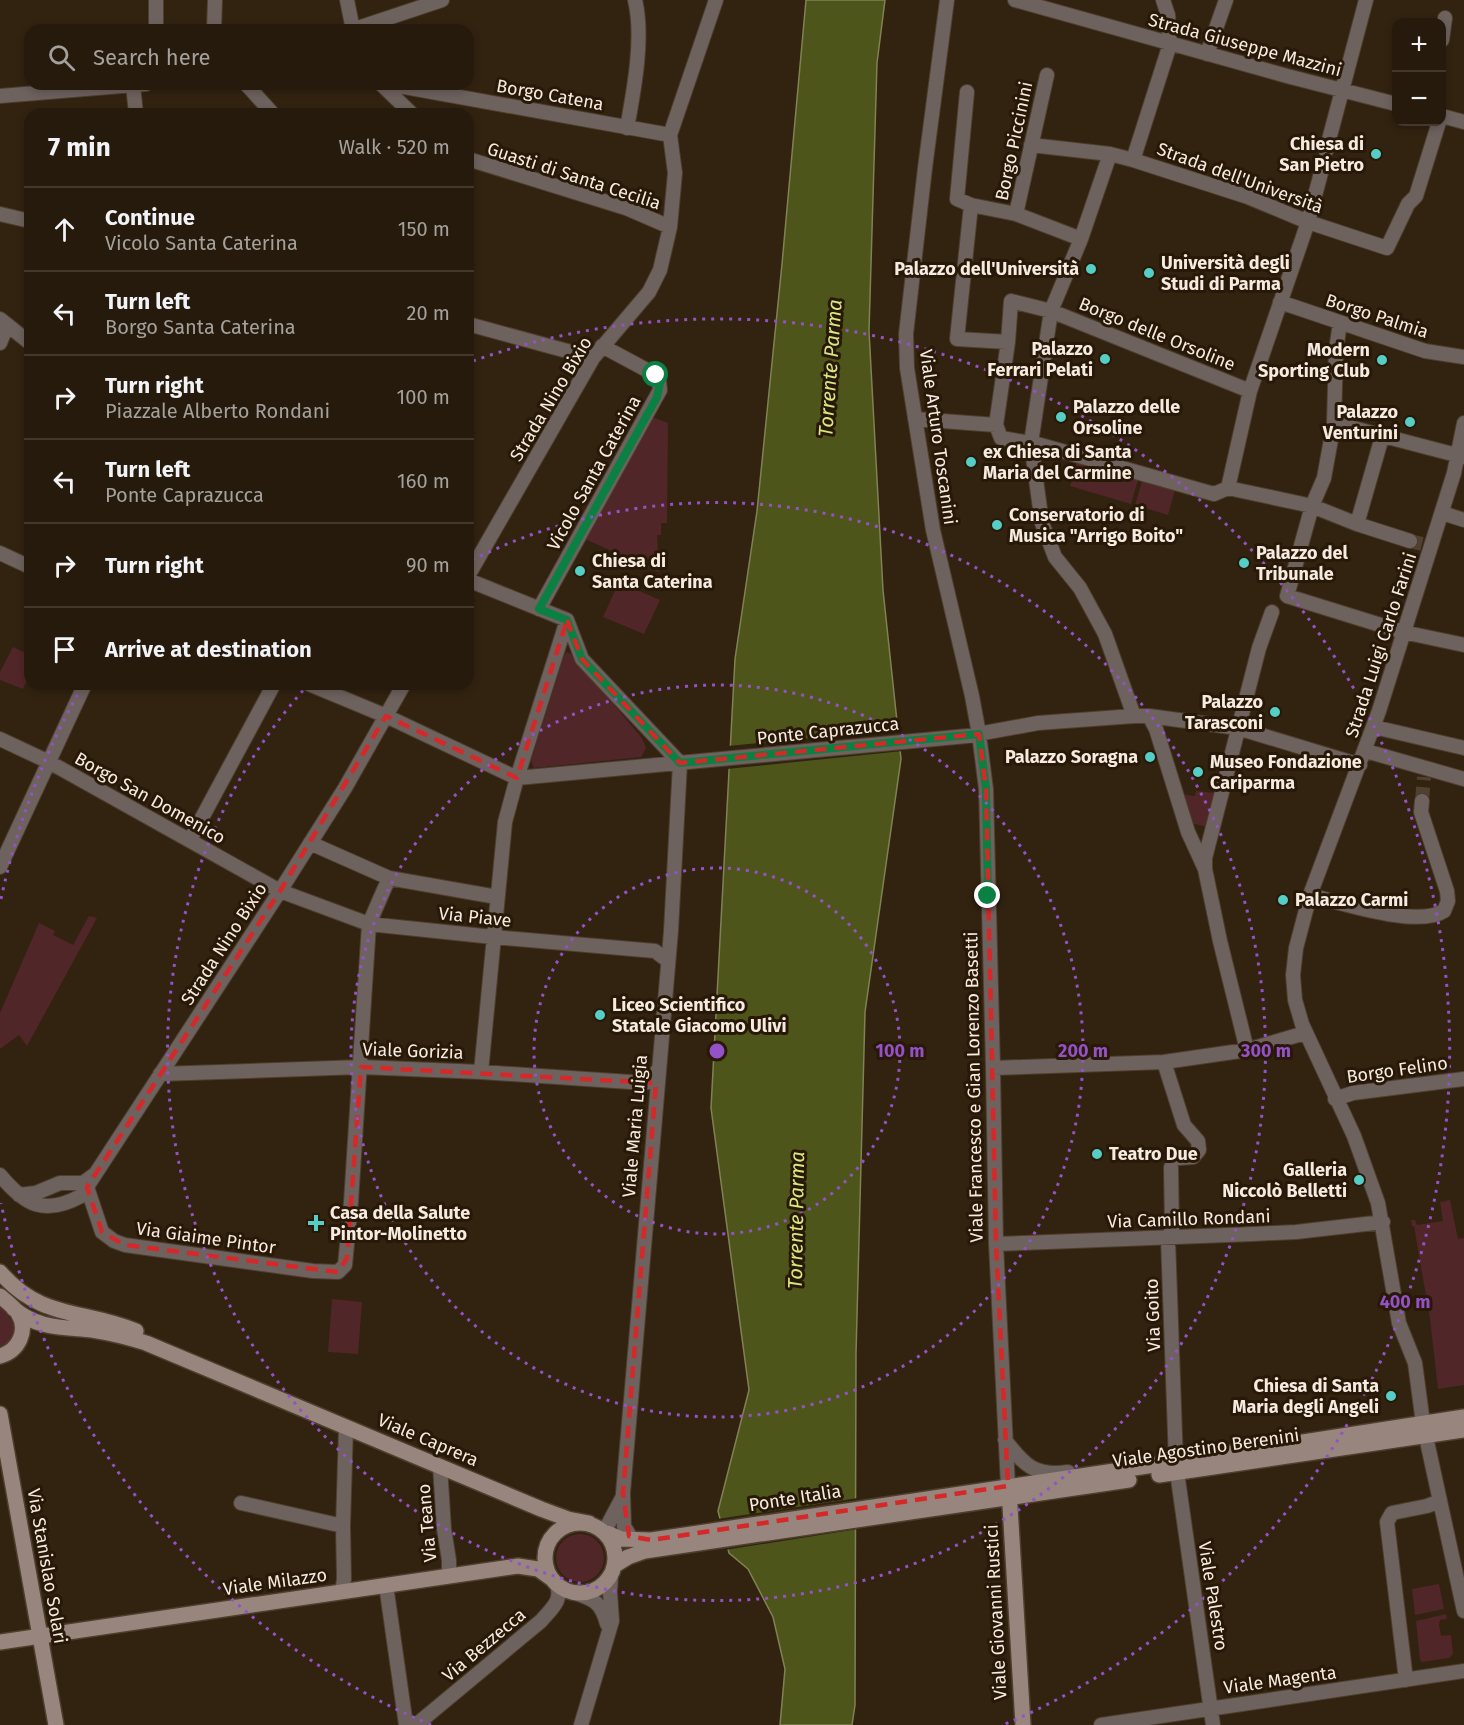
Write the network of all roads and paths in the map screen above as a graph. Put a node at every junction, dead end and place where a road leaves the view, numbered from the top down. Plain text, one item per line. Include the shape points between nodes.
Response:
1 (156, 0) edge
2 (216, 0) edge
3 (347, 0) edge
4 (442, 0) edge
5 (635, 0) edge
6 (716, 0) edge
7 (947, 0) edge
8 (1015, 0) edge
9 (1162, 0) edge
10 (1226, 0) edge
11 (1366, 0) edge
12 (156, 24) edge
13 (214, 24) edge
14 (351, 24) edge
15 (370, 24) edge
16 (1170, 44) junction
17 (1207, 54) junction
18 (1047, 75) dead end
19 (1341, 89) junction
20 (76, 90) edge
21 (138, 90) edge
22 (251, 90) edge
23 (387, 90) edge
24 (421, 90) edge
25 (967, 92) dead end
26 (0, 96) edge
27 (1392, 103) edge
28 (137, 108) edge
29 (268, 108) edge
30 (406, 108) edge
31 (1446, 117) edge
32 (1464, 122) edge
33 (1438, 126) edge
34 (627, 128) junction
35 (670, 135) junction
36 (1031, 145) junction
37 (1326, 151) dead end
38 (1110, 154) junction
39 (1133, 160) junction
40 (474, 161) edge
41 (1322, 169) dead end
42 (971, 205) junction
43 (0, 214) edge
44 (1016, 214) junction
45 (24, 220) edge
46 (1308, 222) junction
47 (669, 227) junction
48 (1081, 239) junction
49 (1280, 302) junction
50 (1051, 310) junction
51 (0, 319) edge
52 (1340, 323) junction
53 (474, 326) edge
54 (24, 338) edge
55 (1008, 342) junction
56 (0, 343) edge
57 (602, 346) junction
58 (1464, 357) edge
59 (592, 358) junction
60 (1250, 391) junction
61 (915, 419) junction
62 (1334, 423) junction
63 (1464, 423) edge
64 (996, 425) junction
65 (1382, 437) junction
66 (1031, 443) junction
67 (1461, 456) edge
68 (1228, 488) junction
69 (1312, 507) junction
70 (1442, 513) junction
71 (1464, 520) edge
72 (1357, 524) junction
73 (1421, 544) junction
74 (0, 553) edge
75 (24, 564) edge
76 (474, 567) edge
77 (474, 581) edge
78 (539, 609) junction
79 (1272, 612) dead end
80 (567, 620) junction
81 (1403, 632) junction
82 (1464, 645) edge
83 (82, 690) edge
84 (271, 690) edge
85 (323, 690) edge
86 (401, 690) edge
87 (386, 716) junction
88 (1134, 716) junction
89 (1149, 716) junction
90 (1374, 727) junction
91 (1238, 728) junction
92 (979, 734) junction
93 (0, 739) edge
94 (1464, 748) edge
95 (1366, 751) junction
96 (49, 762) junction
97 (680, 763) junction
98 (1360, 765) junction
99 (517, 778) junction
100 (1464, 779) edge
101 (1422, 801) tunnel mouth
102 (190, 840) junction
103 (310, 843) junction
104 (0, 867) edge
105 (1205, 869) junction
106 (389, 878) junction
107 (280, 891) junction
108 (1310, 896) junction
109 (497, 897) junction
110 (369, 924) junction
111 (493, 937) junction
112 (668, 961) junction
113 (1305, 1033) junction
114 (1247, 1050) junction
115 (1164, 1062) junction
116 (361, 1067) junction
117 (993, 1068) junction
118 (657, 1071) junction
119 (481, 1072) junction
120 (160, 1074) junction
121 (1464, 1079) edge
122 (1335, 1099) junction
123 (96, 1174) junction
124 (0, 1175) edge
125 (87, 1187) junction
126 (19, 1196) junction
127 (1383, 1222) junction
128 (1168, 1239) junction
129 (996, 1244) junction
130 (0, 1272) edge
131 (0, 1296) edge
132 (13, 1308) junction
133 (5, 1354) edge
134 (0, 1366) edge
135 (254, 1389) junction
136 (0, 1414) edge
137 (1464, 1417) edge
138 (1464, 1423) edge
139 (346, 1427) junction
140 (1425, 1430) junction
141 (1464, 1430) edge
142 (1005, 1440) junction
143 (440, 1466) junction
144 (1141, 1467) junction
145 (1177, 1467) junction
146 (1009, 1492) junction
147 (623, 1493) junction
148 (991, 1494) joint
149 (241, 1503) dead end
150 (1433, 1503) junction
151 (589, 1523) junction
152 (343, 1526) junction
153 (606, 1533) junction
154 (638, 1547) junction
155 (613, 1570) junction
156 (449, 1575) junction
157 (554, 1581) junction
158 (386, 1586) junction
159 (342, 1592) junction
160 (572, 1592) junction
161 (1464, 1611) edge
162 (607, 1635) junction
163 (40, 1636) junction
164 (0, 1642) edge
165 (1464, 1671) edge
166 (1406, 1680) junction
167 (1212, 1708) junction
168 (56, 1725) edge
169 (406, 1725) edge
170 (416, 1725) edge
171 (581, 1725) edge
172 (1023, 1725) edge
173 (1101, 1725) edge
174 (1214, 1725) edge

1 - 12 street
2 - 13 street
3 - 14 street
4 - 15 street
5 - 34 street via 639,15 635,86
6 - 35 street, Strada Nino Bixio
7 - 61 street, Viale Arturo Toscanini via 906,334
8 - 16 street, Strada Giuseppe Mazzini
9 - 16 street via 1168,15
10 - 17 street
11 - 19 street
16 - 17 street, Strada Giuseppe Mazzini
16 - 39 street
17 - 19 street, Strada Giuseppe Mazzini
18 - 36 street, Borgo Piccinini
19 - 27 street, Strada Giuseppe Mazzini
19 - 37 street
20 - 26 street
21 - 28 street
22 - 29 street
23 - 30 street
24 - 34 street, Borgo Catena
25 - 42 street via 957,199
31 - 32 street
33 - 46 street, Strada dell'Università via 1416,196 1407,204 1387,248
34 - 35 street, Borgo Catena
35 - 47 street, Strada Nino Bixio via 675,173
36 - 38 street, Strada dell'Università
36 - 44 street, Borgo Piccinini
38 - 39 street, Strada dell'Università
38 - 48 street
39 - 46 street, Strada dell'Università via 1248,197
40 - 47 street, Guasti di Santa Cecilia via 626,208
41 - 46 street
42 - 44 street
42 - 55 street via 957,339
43 - 45 street
44 - 48 street
46 - 49 street
47 - 57 street, Strada Nino Bixio via 660,270 649,292
48 - 50 street
49 - 52 street, Borgo Palmia
49 - 60 street
50 - 55 street, Borgo delle Orsoline via 1011,302
50 - 60 street, Borgo delle Orsoline
50 - 66 street
51 - 54 street
51 - 56 street via 6,328
52 - 58 street, Borgo Palmia via 1425,351
52 - 62 street
53 - 59 street
55 - 64 street
57 - 59 street, Strada Nino Bixio
57 - 78 street, Vicolo Santa Caterina via 656,375 660,390
59 - 76 street, Strada Nino Bixio
60 - 68 street
61 - 64 street
61 - 92 street, Viale Arturo Toscanini via 933,531
62 - 65 street
62 - 69 street via 1324,478
63 - 67 street, Strada Luigi Carlo Farini
64 - 66 street via 1002,438
65 - 67 street
65 - 72 street
66 - 68 street via 1205,492 1214,494
66 - 88 street via 1045,532 1055,557 1080,588 1105,634
67 - 70 street, Strada Luigi Carlo Farini
68 - 69 street
69 - 72 street
69 - 81 street via 1287,596
70 - 71 street
70 - 73 street, Strada Luigi Carlo Farini
72 - 73 street
73 - 81 street, Strada Luigi Carlo Farini
74 - 75 street
77 - 78 street
78 - 80 street
79 - 91 street
80 - 97 street via 582,659
80 - 99 street
81 - 82 street
81 - 90 street, Strada Luigi Carlo Farini
83 - 96 street
84 - 102 street
85 - 87 street
86 - 87 street, Strada Nino Bixio
87 - 99 street
87 - 103 street, Strada Nino Bixio
88 - 89 street, Ponte Caprazucca
88 - 92 street, Ponte Caprazucca via 1038,723
89 - 91 street, Ponte Caprazucca
89 - 105 street via 1188,832
90 - 94 street
90 - 95 street, Strada Luigi Carlo Farini
91 - 98 street, Ponte Caprazucca
91 - 105 street
92 - 97 street, Ponte Caprazucca
92 - 117 street, Viale Francesco e Gian Lorenzo Basetti via 986,789
93 - 96 street, Borgo San Domenico
95 - 98 street, Strada Luigi Carlo Farini
95 - 100 street via 1424,773
96 - 102 street, Borgo San Domenico
96 - 104 street
97 - 99 street, Ponte Caprazucca
97 - 112 street, Viale Maria Luigia
98 - 108 street, Strada Luigi Carlo Farini
99 - 109 street via 505,822
101 - 108 street via 1421,812 1449,897 1439,914 1391,914
102 - 107 street, Borgo San Domenico
103 - 106 street
103 - 107 street, Strada Nino Bixio
105 - 114 street
106 - 109 street
106 - 110 street
107 - 110 street, Via Piave
107 - 120 street, Strada Nino Bixio
108 - 113 street, Strada Luigi Carlo Farini via 1293,975 1295,1000
109 - 111 street
110 - 111 street, Via Piave
110 - 116 street
111 - 112 street, Via Piave via 655,951
111 - 119 street
112 - 118 street, Viale Maria Luigia
113 - 114 street
113 - 122 street, Strada Luigi Carlo Farini
114 - 115 street
115 - 117 street
115 - 128 street, Via Goito via 1184,1125 1198,1141 1199,1150 1193,1157 1175,1163 1172,1229
116 - 119 street, Viale Gorizia
116 - 120 street, Viale Gorizia
116 - 125 street, Via Giaime Pintor via 347,1258 338,1272 125,1245 102,1232
117 - 129 street, Viale Francesco e Gian Lorenzo Basetti
118 - 119 street, Viale Gorizia via 656,1078 645,1083
118 - 147 street, Viale Maria Luigia
120 - 123 street, Strada Nino Bixio
121 - 122 street, Borgo Felino via 1353,1093
122 - 127 street, Strada Luigi Carlo Farini via 1362,1156
123 - 125 street, Strada Nino Bixio
123 - 126 street via 83,1183 60,1184
124 - 126 street
125 - 126 street, Strada Nino Bixio via 81,1196 56,1206 35,1205
127 - 128 street, Via Camillo Rondani via 1296,1232
127 - 140 street, Strada Luigi Carlo Farini via 1399,1323 1415,1363
128 - 129 street, Via Camillo Rondani
128 - 145 street, Via Goito
129 - 142 street, Viale Francesco e Gian Lorenzo Basetti
130 - 135 main road, Viale Caprera via 21,1293 52,1310 127,1327 222,1368
131 - 132 main road, Viale Caprera
132 - 133 main road via 21,1319 20,1341
132 - 135 main road, Viale Caprera via 45,1326 131,1338
133 - 134 main road
135 - 139 main road, Viale Caprera
136 - 163 main road, Via Stanislao Solari
137 - 140 main road
138 - 140 main road
139 - 143 main road, Viale Caprera
139 - 152 street
140 - 141 main road
140 - 145 main road, Viale Agostino Berenini
140 - 150 street, Strada Luigi Carlo Farini
142 - 144 street via 1026,1465 1045,1473
142 - 146 street, Viale Francesco e Gian Lorenzo Basetti
143 - 151 main road, Viale Caprera via 556,1515
143 - 156 street, Via Teano
144 - 145 main road, Viale Agostino Berenini
144 - 146 main road, Viale Agostino Berenini
145 - 146 main road, Viale Agostino Berenini
145 - 167 street, Viale Palestro
146 - 148 main road, Viale Agostino Berenini
146 - 172 main road, Viale Giovanni Rustici
147 - 153 street, Viale Maria Luigia
147 - 154 street, Viale Maria Luigia via 625,1529
148 - 154 main road, Ponte Italia
149 - 152 street
150 - 161 street, Strada Luigi Carlo Farini
150 - 166 street via 1392,1512 1387,1522
151 - 153 main road
151 - 157 main road via 568,1524 548,1543 546,1567
152 - 159 street
153 - 154 main road, Ponte Italia
153 - 155 main road via 615,1548
154 - 155 main road, Ponte Italia
155 - 160 main road via 600,1587
155 - 162 street via 612,1618
156 - 157 main road, Viale Milazzo via 518,1566 538,1569
156 - 158 main road, Viale Milazzo
157 - 160 main road
157 - 170 street, Via Bezzecca via 559,1594 557,1603 541,1621
158 - 159 main road, Viale Milazzo
158 - 169 street
159 - 163 main road, Viale Milazzo
160 - 162 street via 600,1606
162 - 171 street
163 - 164 main road, Viale Milazzo
163 - 168 main road, Via Stanislao Solari
165 - 166 street, Viale Magenta
166 - 167 street, Viale Magenta
167 - 173 street, Viale Magenta
167 - 174 street, Viale Palestro

